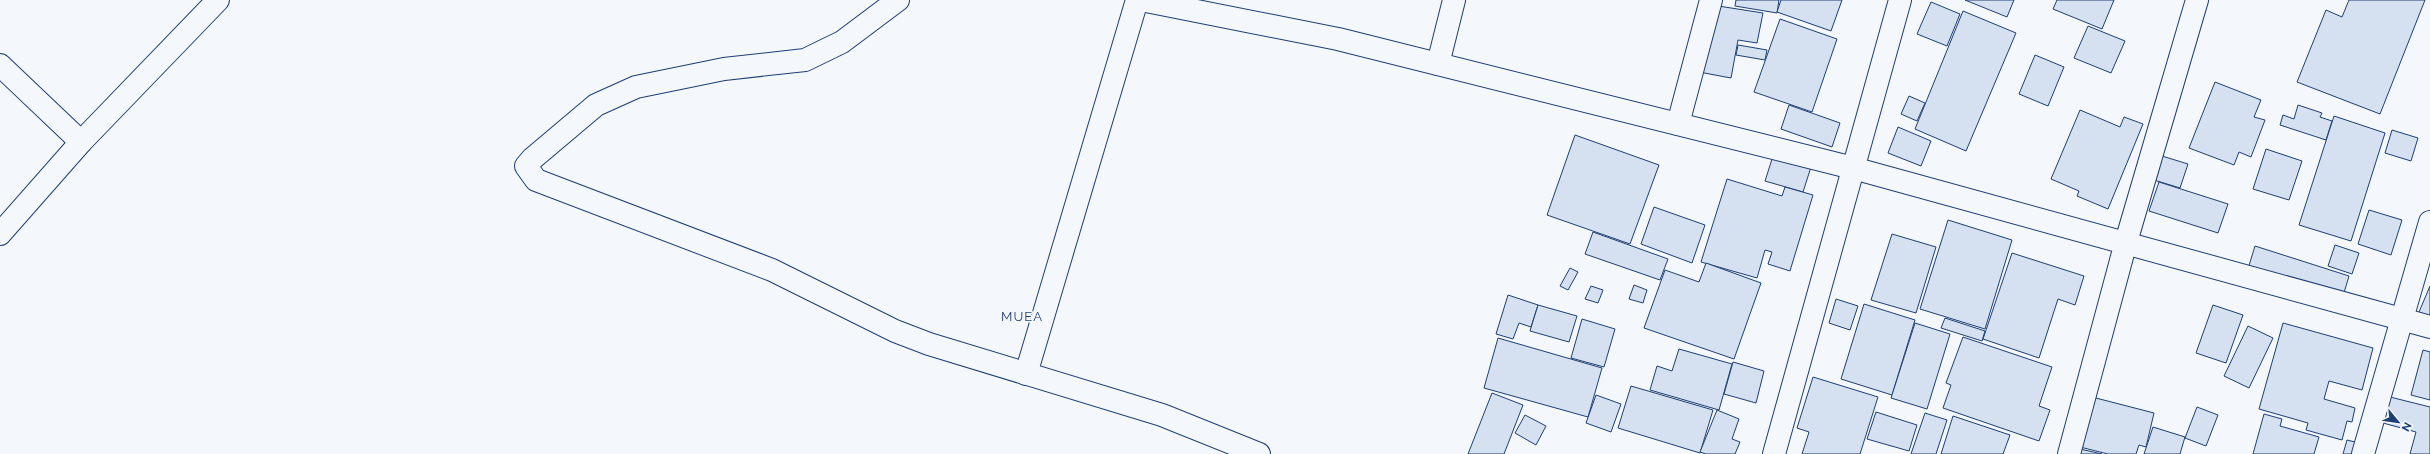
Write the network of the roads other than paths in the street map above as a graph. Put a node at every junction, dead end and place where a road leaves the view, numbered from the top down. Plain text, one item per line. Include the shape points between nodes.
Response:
1 (218, 0) edge
2 (898, 0) edge
3 (1137, 0) edge
4 (1141, 0) edge
5 (1454, 0) edge
6 (1711, 0) edge
7 (1900, 0) edge
8 (2197, 0) edge
9 (1189, 5) edge
10 (1438, 64) junction
11 (0, 65) edge
12 (1678, 124) junction
13 (81, 142) junction
14 (1853, 168) junction
15 (2430, 222) edge
16 (0, 234) edge
17 (2126, 242) junction
18 (2402, 318) junction
19 (2430, 327) edge
20 (1026, 374) junction
21 (1259, 454) edge
22 (1774, 454) edge
23 (2069, 454) edge
24 (2363, 454) edge

1 - 13 street
2 - 20 street via 842,42 805,60 724,69 636,87 596,105 526,166 536,180 772,270 902,333
3 - 20 street
4 - 9 street
5 - 10 street
6 - 12 street
7 - 14 street
8 - 17 street
9 - 10 street
10 - 12 street
11 - 13 street
12 - 14 street
13 - 16 street
14 - 17 street
14 - 22 street
15 - 18 street
17 - 18 street
17 - 23 street
18 - 19 street
18 - 24 street
20 - 21 street via 1162,415

